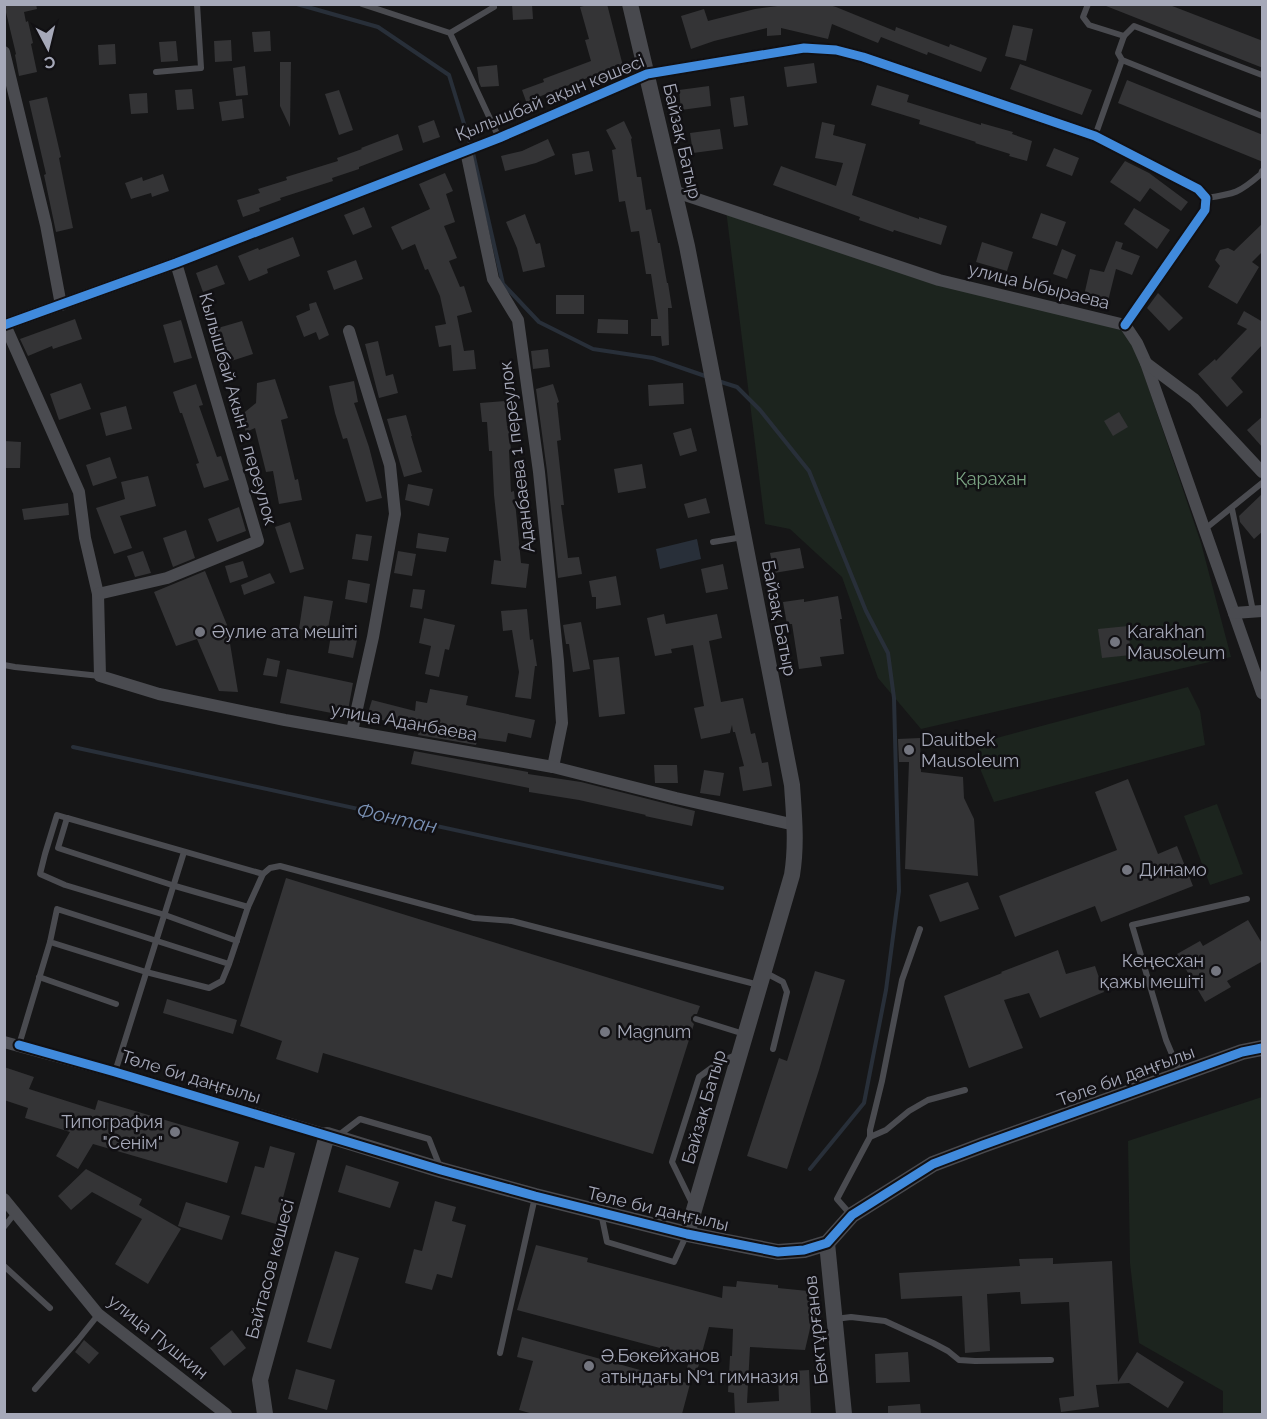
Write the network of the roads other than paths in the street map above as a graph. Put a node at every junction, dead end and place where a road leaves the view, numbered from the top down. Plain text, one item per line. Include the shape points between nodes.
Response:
1 (197, 4) edge
2 (362, 4) edge
3 (630, 4) edge
4 (1088, 4) edge
5 (494, 7) dead end
6 (450, 33) junction
7 (1124, 36) junction
8 (4, 52) edge
9 (1122, 60) junction
10 (156, 72) dead end
11 (646, 74) junction
12 (1263, 75) edge
13 (1263, 116) edge
14 (1095, 136) junction
15 (499, 138) junction
16 (466, 150) junction
17 (1263, 171) edge
18 (674, 191) junction
19 (1206, 198) junction
20 (176, 263) junction
21 (61, 305) junction
22 (5, 325) edge
23 (1125, 325) junction
24 (349, 331) dead end
25 (1146, 363) junction
26 (1263, 472) edge
27 (1263, 483) edge
28 (1232, 509) junction
29 (1204, 530) junction
30 (744, 537) junction
31 (713, 542) dead end
32 (98, 594) junction
33 (1258, 612) edge
34 (1234, 613) junction
35 (4, 665) edge
36 (100, 676) junction
37 (1263, 693) edge
38 (352, 731) junction
39 (553, 767) junction
40 (67, 818) junction
41 (795, 825) junction
42 (184, 852) junction
43 (264, 874) junction
44 (175, 886) junction
45 (1247, 899) dead end
46 (248, 908) junction
47 (165, 915) junction
48 (920, 929) dead end
49 (156, 941) junction
50 (237, 941) junction
51 (50, 942) junction
52 (229, 964) junction
53 (146, 972) junction
54 (39, 977) junction
55 (761, 978) junction
56 (116, 1004) dead end
57 (696, 1019) dead end
58 (745, 1034) junction
59 (4, 1042) edge
60 (19, 1045) junction
61 (1263, 1048) edge
62 (773, 1049) dead end
63 (740, 1053) junction
64 (115, 1072) junction
65 (1180, 1074) junction
66 (965, 1090) dead end
67 (332, 1136) junction
68 (870, 1137) junction
69 (441, 1170) junction
70 (535, 1196) junction
71 (4, 1199) edge
72 (695, 1208) junction
73 (16, 1213) junction
74 (601, 1213) junction
75 (852, 1215) junction
76 (4, 1227) edge
77 (687, 1234) junction
78 (827, 1242) junction
79 (4, 1266) edge
80 (50, 1308) dead end
81 (98, 1314) junction
82 (834, 1319) junction
83 (500, 1353) dead end
84 (1051, 1360) dead end
85 (35, 1389) dead end
86 (226, 1414) edge
87 (265, 1414) edge
88 (844, 1414) edge

1 - 10 lane via 201,68
2 - 6 lane
3 - 11 street, Байзақ Батыр
4 - 7 lane via 1083,17 1089,25
5 - 6 lane
6 - 15 lane
7 - 9 lane via 1118,53
7 - 12 lane via 1134,26
8 - 21 street
9 - 13 lane
9 - 14 lane
11 - 14 street, Қылышбай ақын көшесі via 804,48 836,50
11 - 15 street, Қылышбай ақын көшесі
11 - 18 street, Байзақ Батыр
14 - 19 street, Қылышбай ақын көшесі via 1198,189
15 - 16 street, Қылышбай ақын көшесі
16 - 20 street, Қылышбай ақын көшесі
16 - 39 street, Аданбаева 1 переулок via 494,279 518,320 539,472 558,661 562,723
17 - 19 lane via 1242,190
18 - 23 street, улица Ыбыраева via 939,280
18 - 30 street, Байзақ Батыр
19 - 23 street via 1205,210
20 - 21 street, Қылышбай ақын көшесі
20 - 32 street, Кылышбай Акын 2 переулок via 258,541 167,578
21 - 22 street, Қылышбай ақын көшесі
22 - 32 street via 79,492
23 - 25 street, улица Ыбыраева
24 - 38 street via 390,465 395,514
25 - 26 street via 1194,399
25 - 29 street, улица Ыбыраева
27 - 28 lane
28 - 29 lane
28 - 33 lane
29 - 34 street, улица Ыбыраева
30 - 31 lane
30 - 41 street, Байзақ Батыр via 792,785
32 - 36 street
33 - 34 street
34 - 37 street, улица Ыбыраева
35 - 36 lane, улица Аданбаева
36 - 38 street, улица Аданбаева via 159,694
38 - 39 street, улица Аданбаева
39 - 41 street, улица Аданбаева
40 - 42 lane
40 - 44 lane via 58,848
40 - 47 lane via 57,814 40,874
41 - 55 street, Байзақ Батыр via 792,874
42 - 43 lane
42 - 44 lane
43 - 46 lane
43 - 55 lane via 280,866 474,918 512,921
44 - 46 lane
44 - 47 lane
45 - 65 lane via 1132,926
46 - 50 lane
47 - 49 lane
47 - 50 lane
48 - 68 lane via 902,980
49 - 51 lane via 57,909
49 - 52 lane
49 - 53 lane
50 - 52 lane
51 - 53 lane
51 - 54 lane
52 - 53 lane via 222,981 210,988
53 - 64 lane
54 - 56 lane
54 - 60 lane
55 - 58 street, Байзақ Батыр
55 - 62 lane via 783,982 787,992
57 - 58 lane
58 - 63 street, Байзақ Батыр
59 - 60 street, Төле би даңғылы
60 - 64 street, Төле би даңғылы
61 - 65 street, Төле би даңғылы
63 - 72 street, Байзақ Батыр
63 - 72 lane via 699,1077 672,1162
64 - 67 street, Төле би даңғылы
65 - 75 street, Төле би даңғылы via 933,1164
66 - 68 lane via 928,1100
67 - 69 street, Төле би даңғылы
67 - 69 lane via 360,1119 429,1139
67 - 87 street, Байтасов көшесі via 260,1380
68 - 75 lane via 837,1199
69 - 70 street, Төле би даңғылы
70 - 74 street, Төле би даңғылы
70 - 83 lane
71 - 73 street, улица Пушкин
72 - 77 street, Байзақ Батыр
73 - 76 lane
73 - 81 street, улица Пушкин
74 - 77 street, Төле би даңғылы
74 - 77 lane via 607,1242 674,1262
75 - 78 street, Төле би даңғылы
77 - 78 street, Төле би даңғылы via 778,1252 804,1250
78 - 82 street, Бектұрғанов
79 - 80 lane
81 - 85 lane
81 - 86 street, улица Пушкин
82 - 84 lane via 885,1321 959,1360
82 - 88 street, Бектұрғанов

